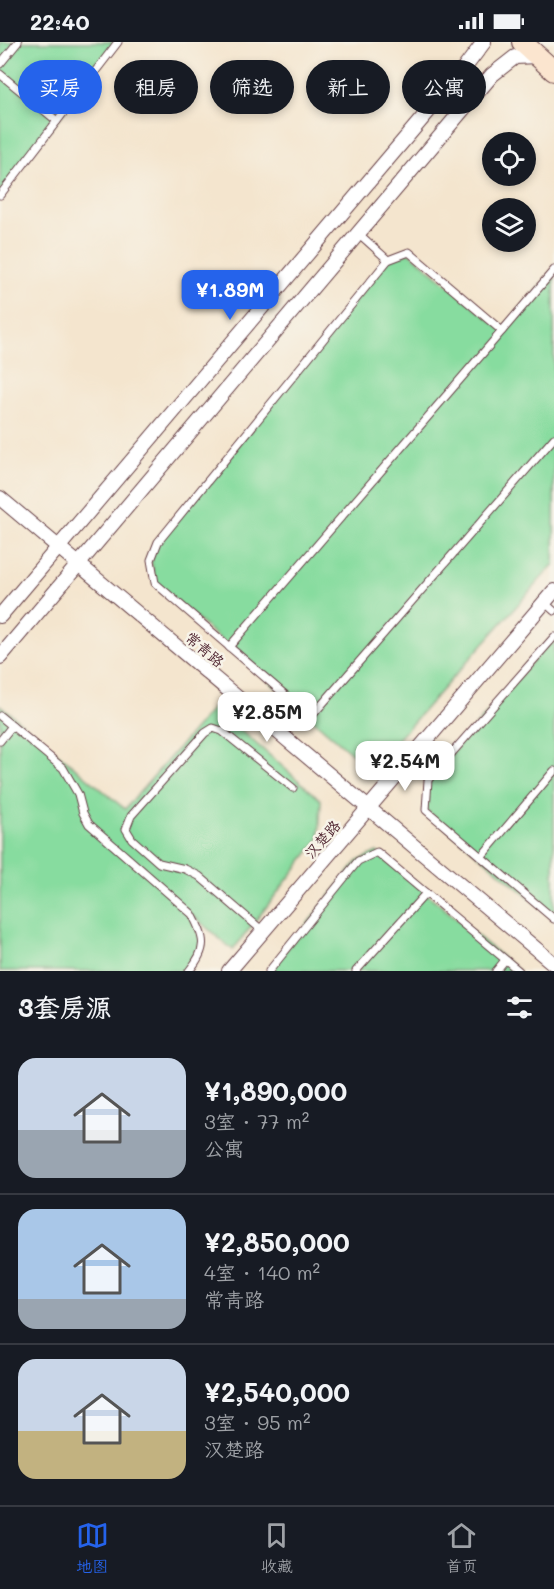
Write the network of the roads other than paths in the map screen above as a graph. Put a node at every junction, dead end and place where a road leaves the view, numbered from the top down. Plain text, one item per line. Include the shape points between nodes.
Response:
1 (18, 42) edge
2 (118, 42) edge
3 (484, 42) edge
4 (522, 42) edge
5 (537, 56) junction
6 (0, 64) edge
7 (554, 71) edge
8 (0, 74) edge
9 (57, 121) junction
10 (0, 195) edge
11 (358, 233) junction
12 (388, 260) junction
13 (554, 270) edge
14 (502, 331) junction
15 (554, 438) edge
16 (0, 498) edge
17 (59, 547) junction
18 (79, 564) junction
19 (554, 591) edge
20 (549, 607) edge
21 (0, 616) edge
22 (554, 637) edge
23 (229, 647) junction
24 (0, 657) edge
25 (0, 716) edge
26 (12, 726) junction
27 (0, 741) edge
28 (554, 771) edge
29 (293, 788) dead end
30 (370, 809) junction
31 (481, 857) junction
32 (426, 893) junction
33 (554, 919) edge
34 (264, 932) junction
35 (505, 960) junction
36 (554, 964) edge
37 (189, 971) edge
38 (229, 971) edge
39 (269, 971) edge
40 (356, 971) edge
41 (496, 971) edge
42 (519, 971) edge

1 - 6 lane
2 - 9 lane
3 - 17 street
4 - 5 street
5 - 7 street
5 - 11 street via 515,57 492,75
8 - 9 lane
9 - 10 lane
11 - 12 lane
11 - 18 street
12 - 14 lane via 409,252
12 - 23 lane via 158,542 151,560 155,583
13 - 14 lane
14 - 23 lane
15 - 23 lane via 311,717
16 - 17 street, 常青路
17 - 18 street, 常青路
17 - 21 street
18 - 24 street
18 - 30 street, 常青路
19 - 20 street, 汉楚路
20 - 30 street, 汉楚路
22 - 31 lane via 428,780 426,810
25 - 26 lane
26 - 27 lane
26 - 37 lane via 63,768 89,824 192,914 202,933 203,948
28 - 31 lane
29 - 34 lane via 213,728 204,733 131,816 126,829 159,863 198,876
30 - 34 street, 汉楚路
30 - 36 street, 常青路
31 - 33 lane
32 - 35 lane
32 - 39 lane via 377,852 358,861
32 - 40 lane
34 - 38 street, 汉楚路
35 - 41 lane
35 - 42 lane

